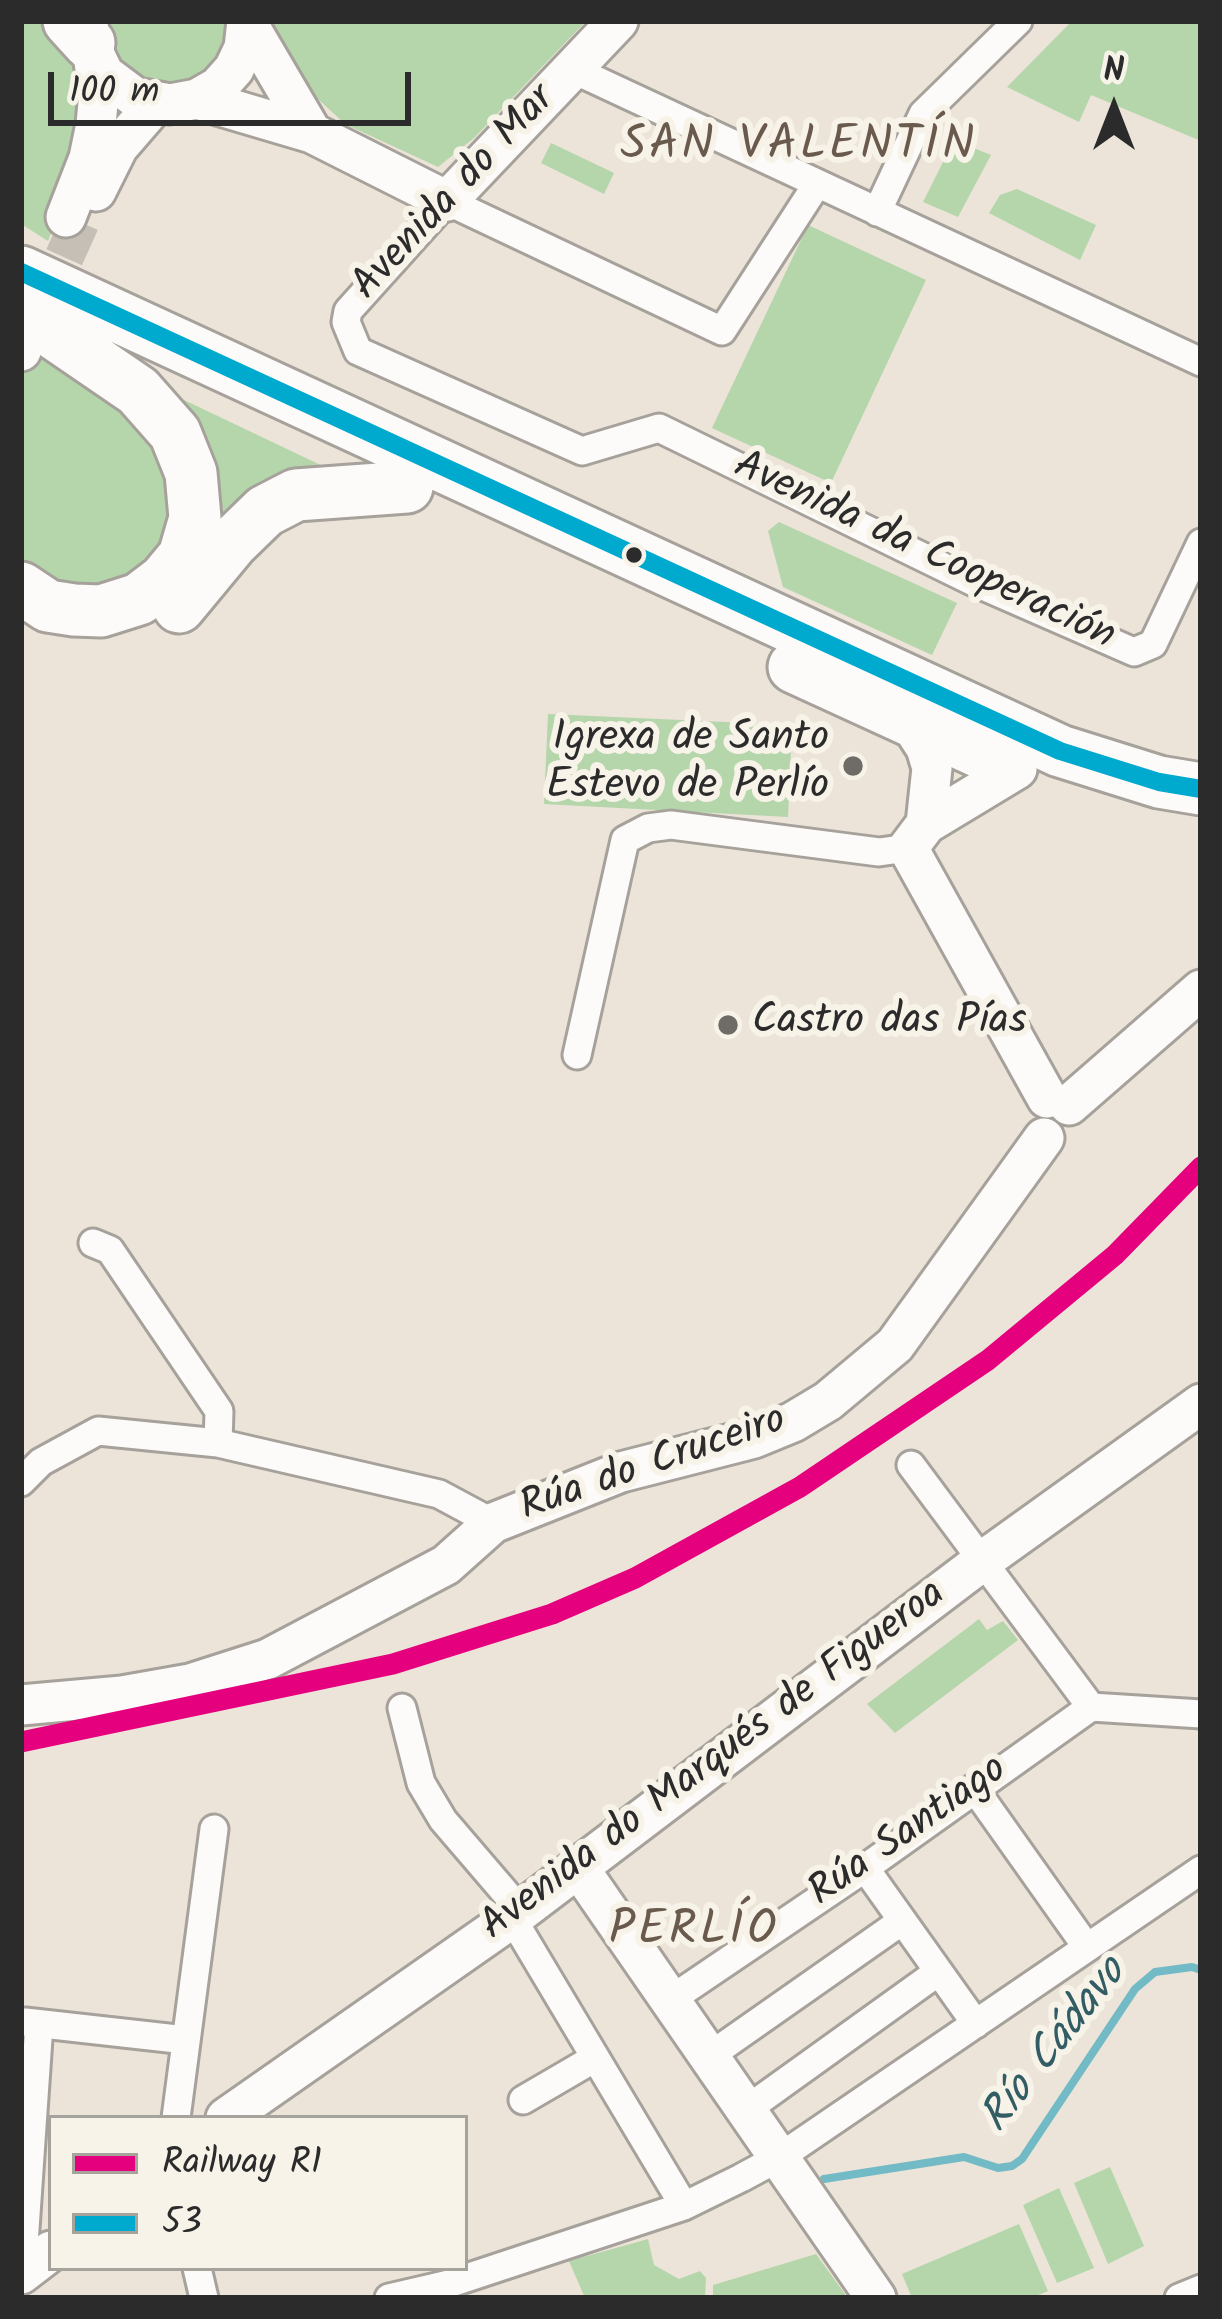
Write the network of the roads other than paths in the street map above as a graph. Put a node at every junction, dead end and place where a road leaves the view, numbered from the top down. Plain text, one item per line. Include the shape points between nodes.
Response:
1 (619, 21) edge
2 (1018, 21) edge
3 (248, 23) edge
4 (85, 35) edge
5 (572, 69) junction
6 (197, 99) junction
7 (156, 104) junction
8 (312, 134) junction
9 (817, 184) junction
10 (447, 201) junction
11 (877, 212) junction
12 (56, 225) edge
13 (21, 272) edge
14 (21, 310) edge
15 (1201, 362) edge
16 (270, 386) junction
17 (659, 428) joint
18 (407, 487) junction
19 (1201, 543) edge
20 (21, 587) edge
21 (21, 638) edge
22 (908, 720) junction
23 (1017, 769) junction
24 (1201, 789) edge
25 (1201, 821) edge
26 (917, 836) junction
27 (1201, 990) edge
28 (577, 1055) dead end
29 (1058, 1102) junction
30 (93, 1243) dead end
31 (1201, 1404) edge
32 (218, 1443) junction
33 (910, 1465) dead end
34 (21, 1483) edge
35 (494, 1523) junction
36 (981, 1562) junction
37 (21, 1705) edge
38 (1090, 1707) junction
39 (402, 1708) dead end
40 (1201, 1714) edge
41 (974, 1788) junction
42 (214, 1828) dead end
43 (578, 1867) junction
44 (865, 1868) junction
45 (1201, 1870) edge
46 (517, 1915) junction
47 (902, 1922) junction
48 (1086, 1946) junction
49 (938, 1972) junction
50 (670, 2000) junction
51 (30, 2022) edge
52 (976, 2024) junction
53 (185, 2040) junction
54 (708, 2057) junction
55 (595, 2058) junction
56 (524, 2100) dead end
57 (746, 2110) junction
58 (176, 2115) edge
59 (230, 2115) edge
60 (780, 2157) junction
61 (683, 2206) junction
62 (48, 2253) edge
63 (21, 2274) edge
64 (1201, 2289) edge
65 (448, 2292) edge
66 (388, 2298) edge
67 (876, 2298) edge
68 (1179, 2298) edge

1 - 5 street, Avenida do Mar
2 - 11 street via 923,114
3 - 6 street via 234,69
3 - 8 street
4 - 7 street via 118,88
4 - 12 street via 99,93 96,124 89,158
5 - 9 street
5 - 10 street, Avenida do Mar
6 - 7 street
6 - 8 street
7 - 12 street
8 - 10 street
9 - 10 street via 722,331
9 - 11 street
10 - 17 street, Avenida do Mar via 348,311 358,351 582,451
11 - 15 street
12 - 16 highway via 83,268
13 - 16 highway
14 - 18 highway
14 - 20 highway via 138,391 175,433 191,473 195,518 184,556 139,599 74,610 48,606
16 - 24 highway via 1060,751
17 - 19 street, Avenida da Cooperación via 1134,652 1153,644
18 - 21 highway via 296,495 265,512 174,614 147,633
18 - 22 highway
22 - 23 highway
22 - 26 street via 932,768
23 - 25 highway via 1061,788
23 - 26 street
26 - 28 street via 879,851 670,825 625,840
26 - 29 street
27 - 29 street
29 - 35 street, Rúa do Cruceiro via 1036,1106 1032,1120 1044,1138 895,1346 828,1401 754,1438 621,1472
30 - 32 street via 110,1250 219,1411
31 - 36 street, Avenida do Marqués de Figueroa
32 - 34 street, Rúa do Cruceiro via 98,1431 41,1462
32 - 35 street, Rúa do Cruceiro via 439,1494
33 - 36 street
35 - 37 street via 446,1565 268,1659 190,1684
36 - 38 street
36 - 43 street, Avenida do Marqués de Figueroa
38 - 40 street
38 - 41 street, Rúa Santiago
39 - 46 street via 421,1783
41 - 44 street, Rúa Santiago
41 - 48 street
42 - 53 street
43 - 46 street, Avenida do Marqués de Figueroa
43 - 50 street
44 - 47 street
44 - 50 street, Rúa Santiago
45 - 48 street
46 - 55 street
46 - 59 street, Avenida do Marqués de Figueroa
47 - 49 street
47 - 54 street
48 - 52 street
49 - 52 street
49 - 57 street
50 - 54 street
51 - 53 street
51 - 63 street
52 - 60 street
53 - 58 street
54 - 57 street
55 - 56 street
55 - 61 street
57 - 60 street
60 - 61 street
60 - 67 street
61 - 65 street
62 - 63 street
64 - 68 street
65 - 66 street

